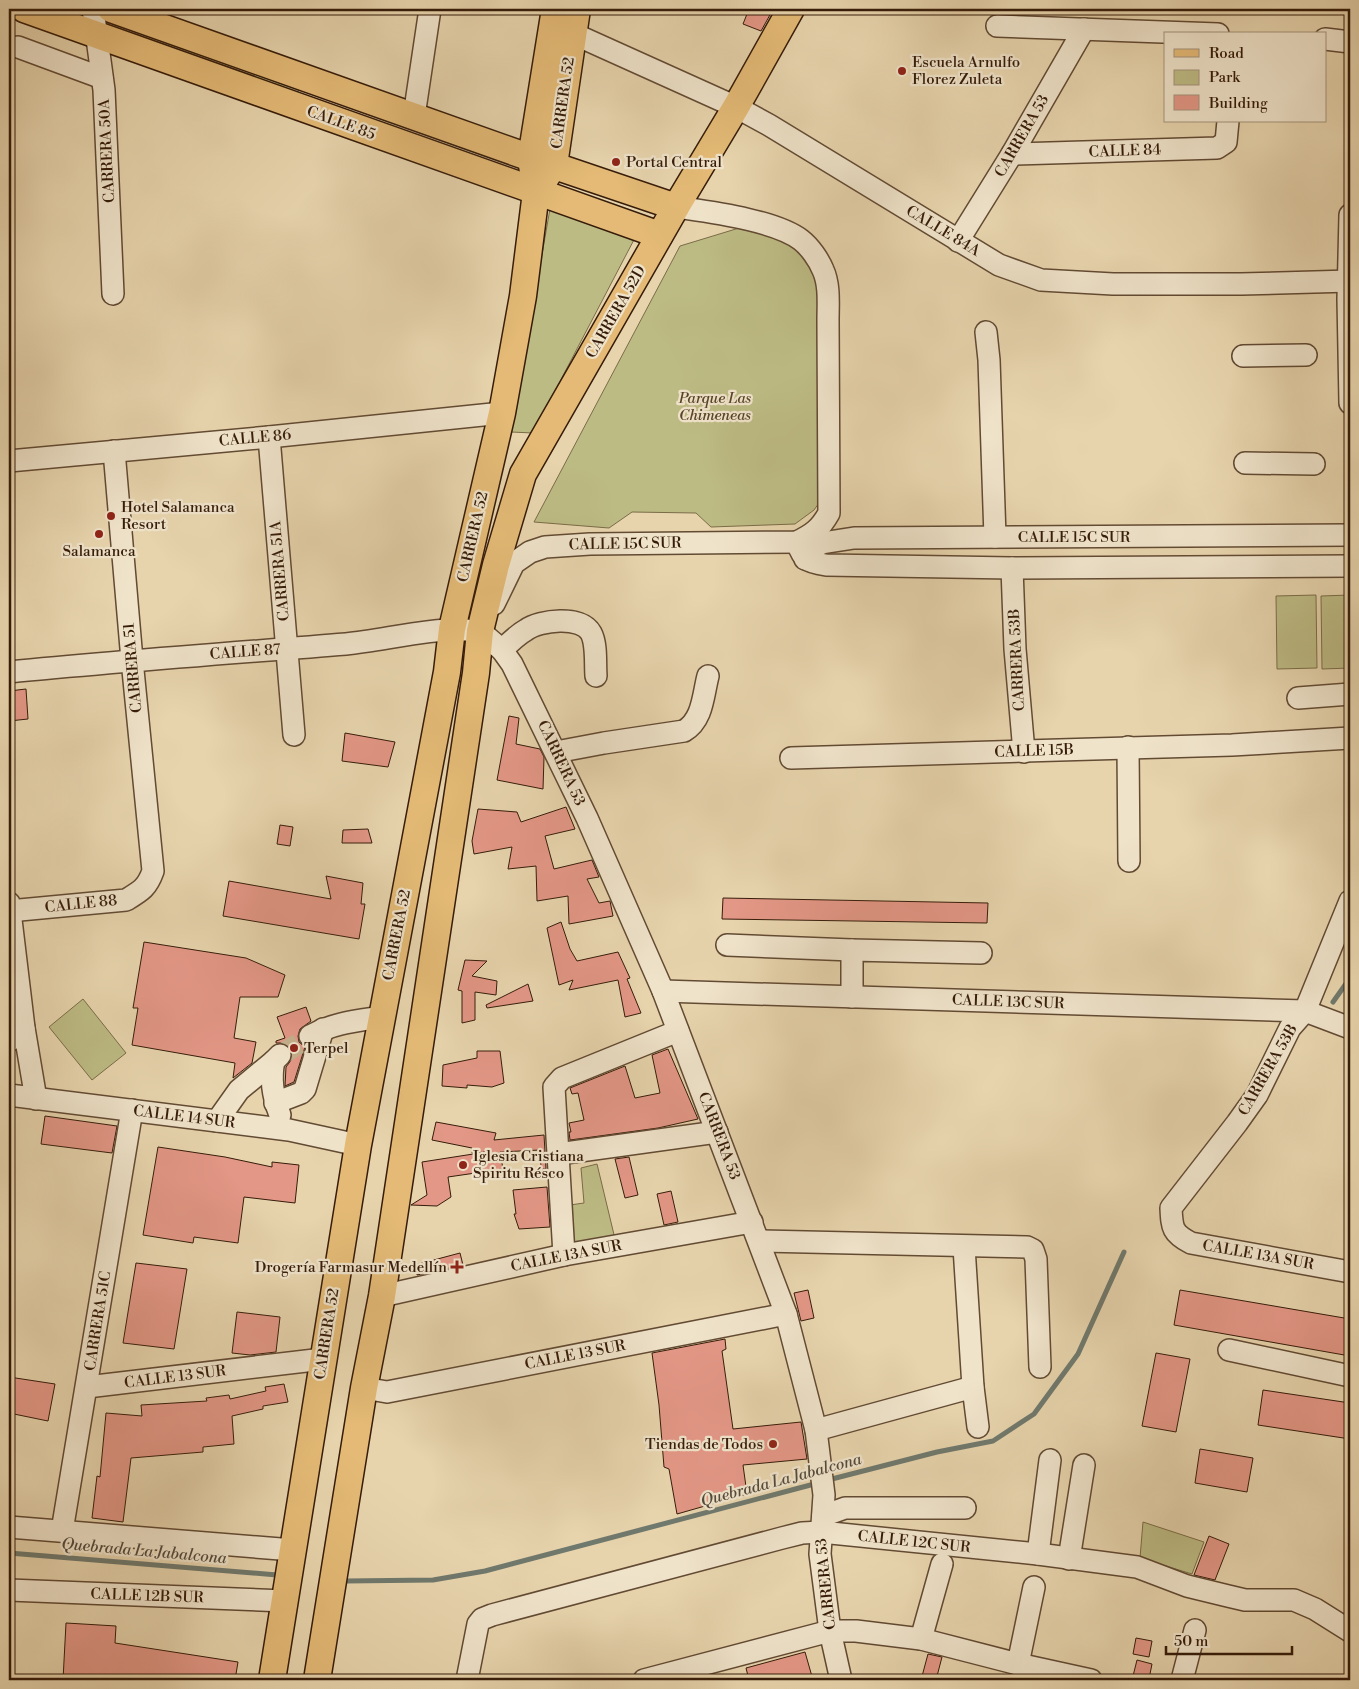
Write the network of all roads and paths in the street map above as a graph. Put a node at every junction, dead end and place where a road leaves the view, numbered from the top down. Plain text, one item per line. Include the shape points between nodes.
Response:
1 (24, 9) edge
2 (93, 9) edge
3 (111, 9) edge
4 (430, 9) edge
5 (555, 9) edge
6 (790, 9) edge
7 (59, 14) edge
8 (9, 21) edge
9 (575, 21) edge
10 (997, 26) dead end
11 (1084, 29) junction
12 (1164, 32) edge
13 (96, 35) junction
14 (1326, 39) edge
15 (1350, 42) edge
16 (18, 47) dead end
17 (102, 78) junction
18 (736, 107) junction
19 (414, 116) junction
20 (1228, 126) edge
21 (1012, 154) junction
22 (543, 162) junction
23 (536, 192) junction
24 (676, 207) junction
25 (1350, 215) edge
26 (659, 236) junction
27 (958, 241) junction
28 (1349, 281) edge
29 (113, 294) dead end
30 (986, 332) dead end
31 (1306, 355) dead end
32 (1243, 356) dead end
33 (1350, 403) edge
34 (502, 413) junction
35 (269, 437) junction
36 (114, 451) junction
37 (9, 461) edge
38 (1245, 463) dead end
39 (1314, 464) dead end
40 (830, 513) junction
41 (1350, 535) edge
42 (995, 537) junction
43 (854, 538) junction
44 (801, 551) junction
45 (1350, 566) edge
46 (1012, 568) junction
47 (452, 629) junction
48 (480, 631) junction
49 (286, 648) junction
50 (502, 650) junction
51 (132, 660) junction
52 (9, 672) edge
53 (596, 676) dead end
54 (708, 676) dead end
55 (1350, 694) edge
56 (1298, 698) dead end
57 (294, 735) dead end
58 (1350, 738) edge
59 (1128, 747) junction
60 (556, 752) junction
61 (1024, 752) junction
62 (791, 758) dead end
63 (1129, 861) dead end
64 (148, 884) joint
65 (1350, 901) edge
66 (9, 909) edge
67 (727, 945) dead end
68 (852, 950) junction
69 (981, 953) dead end
70 (663, 991) junction
71 (852, 997) junction
72 (1305, 1011) junction
73 (382, 1016) junction
74 (1350, 1028) edge
75 (678, 1031) junction
76 (16, 1035) edge
77 (9, 1095) edge
78 (36, 1099) junction
79 (276, 1103) junction
80 (132, 1110) junction
81 (218, 1121) junction
82 (289, 1130) junction
83 (716, 1132) junction
84 (358, 1145) junction
85 (558, 1154) junction
86 (1172, 1227) joint
87 (755, 1232) junction
88 (964, 1247) junction
89 (564, 1255) junction
90 (1350, 1272) edge
91 (382, 1296) junction
92 (786, 1314) junction
93 (1229, 1350) dead end
94 (323, 1359) junction
95 (1040, 1367) dead end
96 (1350, 1376) edge
97 (87, 1387) junction
98 (973, 1387) junction
99 (364, 1388) junction
100 (978, 1427) dead end
101 (816, 1430) junction
102 (1050, 1460) dead end
103 (1084, 1465) dead end
104 (907, 1508) junction
105 (965, 1508) dead end
106 (823, 1514) junction
107 (9, 1527) edge
108 (62, 1531) junction
109 (909, 1541) junction
110 (293, 1550) junction
111 (1038, 1554) junction
112 (1069, 1558) junction
113 (942, 1564) dead end
114 (1034, 1587) dead end
115 (9, 1590) edge
116 (285, 1601) junction
117 (1196, 1630) dead end
118 (830, 1631) junction
119 (1350, 1631) edge
120 (921, 1640) junction
121 (1018, 1664) junction
122 (714, 1671) edge
123 (272, 1680) edge
124 (317, 1680) edge
125 (467, 1680) edge
126 (644, 1680) edge
127 (841, 1680) edge
128 (1091, 1680) edge
129 (1182, 1680) edge

1 - 7 main road, CALLE 85
2 - 13 street, CARRERA 50A
3 - 19 main road, CALLE 85
4 - 19 street
5 - 22 main road, CARRERA 52
6 - 18 main road, CARRERA 52D
7 - 8 main road via 34,23
7 - 13 main road, CALLE 85
9 - 18 street, CALLE 84A
9 - 22 main road, CARRERA 52
10 - 11 street
11 - 12 street
11 - 21 street, CARRERA 53
13 - 17 street, CARRERA 50A
13 - 23 main road, CALLE 85
14 - 15 street
16 - 17 street
17 - 29 street, CARRERA 50A
18 - 24 main road, CARRERA 52D
18 - 27 street, CALLE 84A
19 - 22 main road, CALLE 85
20 - 21 street, CALLE 84 via 1226,142 1216,148
21 - 27 street, CARRERA 53
22 - 23 main road, CARRERA 52
22 - 24 main road, CALLE 85
23 - 26 main road, CALLE 85
23 - 34 main road, CARRERA 52 via 523,296
24 - 26 main road, CARRERA 52D
24 - 40 street via 766,224 786,231 802,241 824,272 828,320
25 - 28 street
26 - 48 main road, CARRERA 52D via 523,474
27 - 28 street, CALLE 84A via 999,265 1041,280 1113,284
28 - 33 street
30 - 42 street
31 - 32 street
34 - 35 street, CALLE 86
34 - 47 main road, CARRERA 52
35 - 36 street, CALLE 86
35 - 49 street, CARRERA 51A
36 - 37 street, CALLE 86
36 - 51 street, CARRERA 51
38 - 39 street
40 - 43 street via 840,531
40 - 44 street
41 - 42 street, CALLE 15C SUR
42 - 43 street, CALLE 15C SUR
43 - 44 street, CALLE 15C SUR via 822,543
44 - 46 street, CALLE 15C SUR via 813,563 826,565
44 - 48 street, CALLE 15C SUR via 590,544 545,547 514,563
45 - 46 street, CALLE 15C SUR
46 - 61 street, CARRERA 53B via 1014,649
47 - 48 street, CALLE 87
47 - 49 street, CALLE 87 via 370,642
47 - 73 main road, CARRERA 52 via 447,672
48 - 50 street, CARRERA 53
48 - 91 main road
49 - 51 street, CALLE 87
49 - 57 street, CARRERA 51A
50 - 53 street via 527,628 559,620 575,622 590,631
50 - 60 street, CARRERA 53
51 - 52 street, CALLE 87
51 - 64 street, CARRERA 51 via 153,871
54 - 60 street via 698,718 684,731
55 - 56 street
58 - 59 street, CALLE 15B
59 - 61 street, CALLE 15B
59 - 63 street
60 - 70 street, CARRERA 53
61 - 62 street, CALLE 15B
64 - 66 street, CALLE 88 via 126,900
65 - 72 street, CARRERA 53B
66 - 76 street
67 - 68 street
68 - 69 street
68 - 71 street
70 - 71 street, CALLE 13C SUR
70 - 75 street, CARRERA 53
71 - 72 street, CALLE 13C SUR
72 - 74 street, CALLE 13C SUR
72 - 86 street, CARRERA 53B via 1290,1028 1237,1123 1170,1208
73 - 79 street via 341,1023 315,1034 306,1089
73 - 84 main road, CARRERA 52
75 - 83 street, CARRERA 53
75 - 85 street via 562,1078 554,1087
76 - 78 street
77 - 78 street, CALLE 14 SUR
78 - 80 street, CALLE 14 SUR
79 - 81 street via 272,1077 277,1058 239,1090
79 - 82 street
80 - 81 street, CALLE 14 SUR
80 - 97 street, CARRERA 51C
81 - 82 street, CALLE 14 SUR
82 - 84 street, CALLE 14 SUR
83 - 85 street
83 - 87 street, CARRERA 53
84 - 94 main road, CARRERA 52
85 - 89 street
86 - 90 street, CALLE 13A SUR via 1191,1243
87 - 88 street, CALLE 13A SUR
87 - 89 street, CALLE 13A SUR
87 - 92 street, CARRERA 53
88 - 95 street, CALLE 13A SUR via 1026,1247 1033,1250
88 - 98 street
89 - 91 street, CALLE 13A SUR
91 - 99 main road
92 - 99 street, CALLE 13 SUR via 387,1392
92 - 101 street, CARRERA 53
93 - 96 street
94 - 97 street, CALLE 13 SUR
94 - 110 main road, CARRERA 52
97 - 108 street, CARRERA 51C
98 - 100 street
98 - 101 street
99 - 124 main road
101 - 106 street, CARRERA 53
102 - 111 street
103 - 112 street
104 - 105 street
104 - 106 street via 845,1508
104 - 109 street
106 - 109 street, CALLE 12C SUR
106 - 118 street, CARRERA 53 via 820,1554
106 - 125 street, CALLE 12C SUR via 802,1533 482,1619 478,1624
107 - 108 street
108 - 110 street
109 - 111 street, CALLE 12C SUR
110 - 116 main road, CARRERA 52
111 - 112 street, CALLE 12C SUR
112 - 119 street, CALLE 12C SUR via 1137,1567 1187,1586 1245,1600 1294,1600
113 - 120 street
114 - 121 street
115 - 116 street, CALLE 12B SUR
116 - 123 main road, CARRERA 52
117 - 129 street
118 - 120 street via 856,1631
118 - 122 street
118 - 127 street, CARRERA 53
120 - 121 street
121 - 128 street
122 - 126 street

